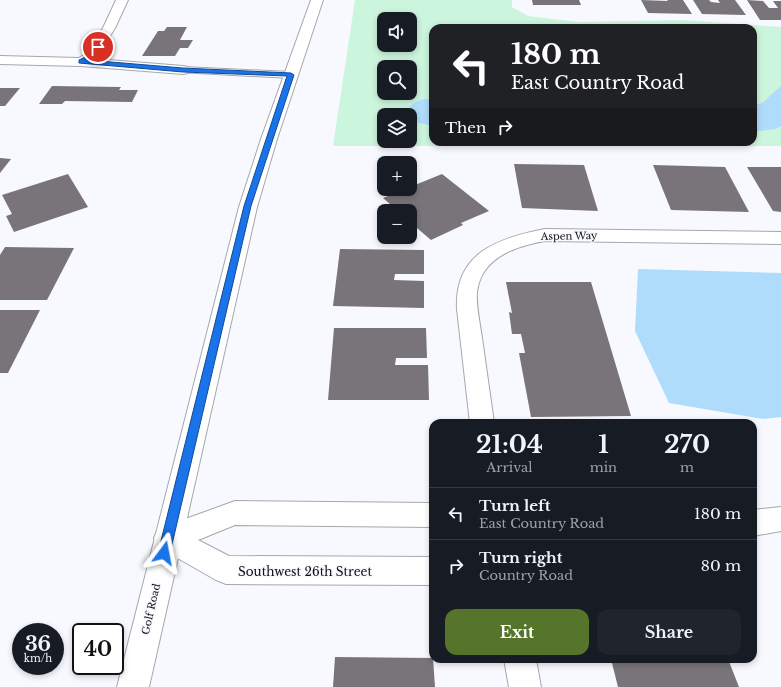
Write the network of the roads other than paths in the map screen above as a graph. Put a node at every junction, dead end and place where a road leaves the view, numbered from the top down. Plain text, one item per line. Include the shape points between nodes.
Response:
1 (122, 0) edge
2 (317, 0) edge
3 (0, 60) edge
4 (81, 62) junction
5 (183, 70) joint
6 (291, 75) junction
7 (781, 238) edge
8 (481, 419) edge
9 (429, 515) edge
10 (781, 519) edge
11 (757, 522) edge
12 (168, 538) junction
13 (429, 571) edge
14 (521, 663) edge
15 (133, 687) edge
16 (525, 687) edge

1 - 4 street via 92,56
2 - 6 street, Golf Road
3 - 4 street
4 - 5 street
5 - 6 lane
6 - 12 street, Golf Road via 248,206
7 - 8 street, Aspen Way via 545,235 523,239 499,248 477,266 467,290
9 - 12 street via 235,513
10 - 11 street
12 - 13 street, Southwest 26th Street via 226,570
12 - 15 street, Golf Road
14 - 16 street

